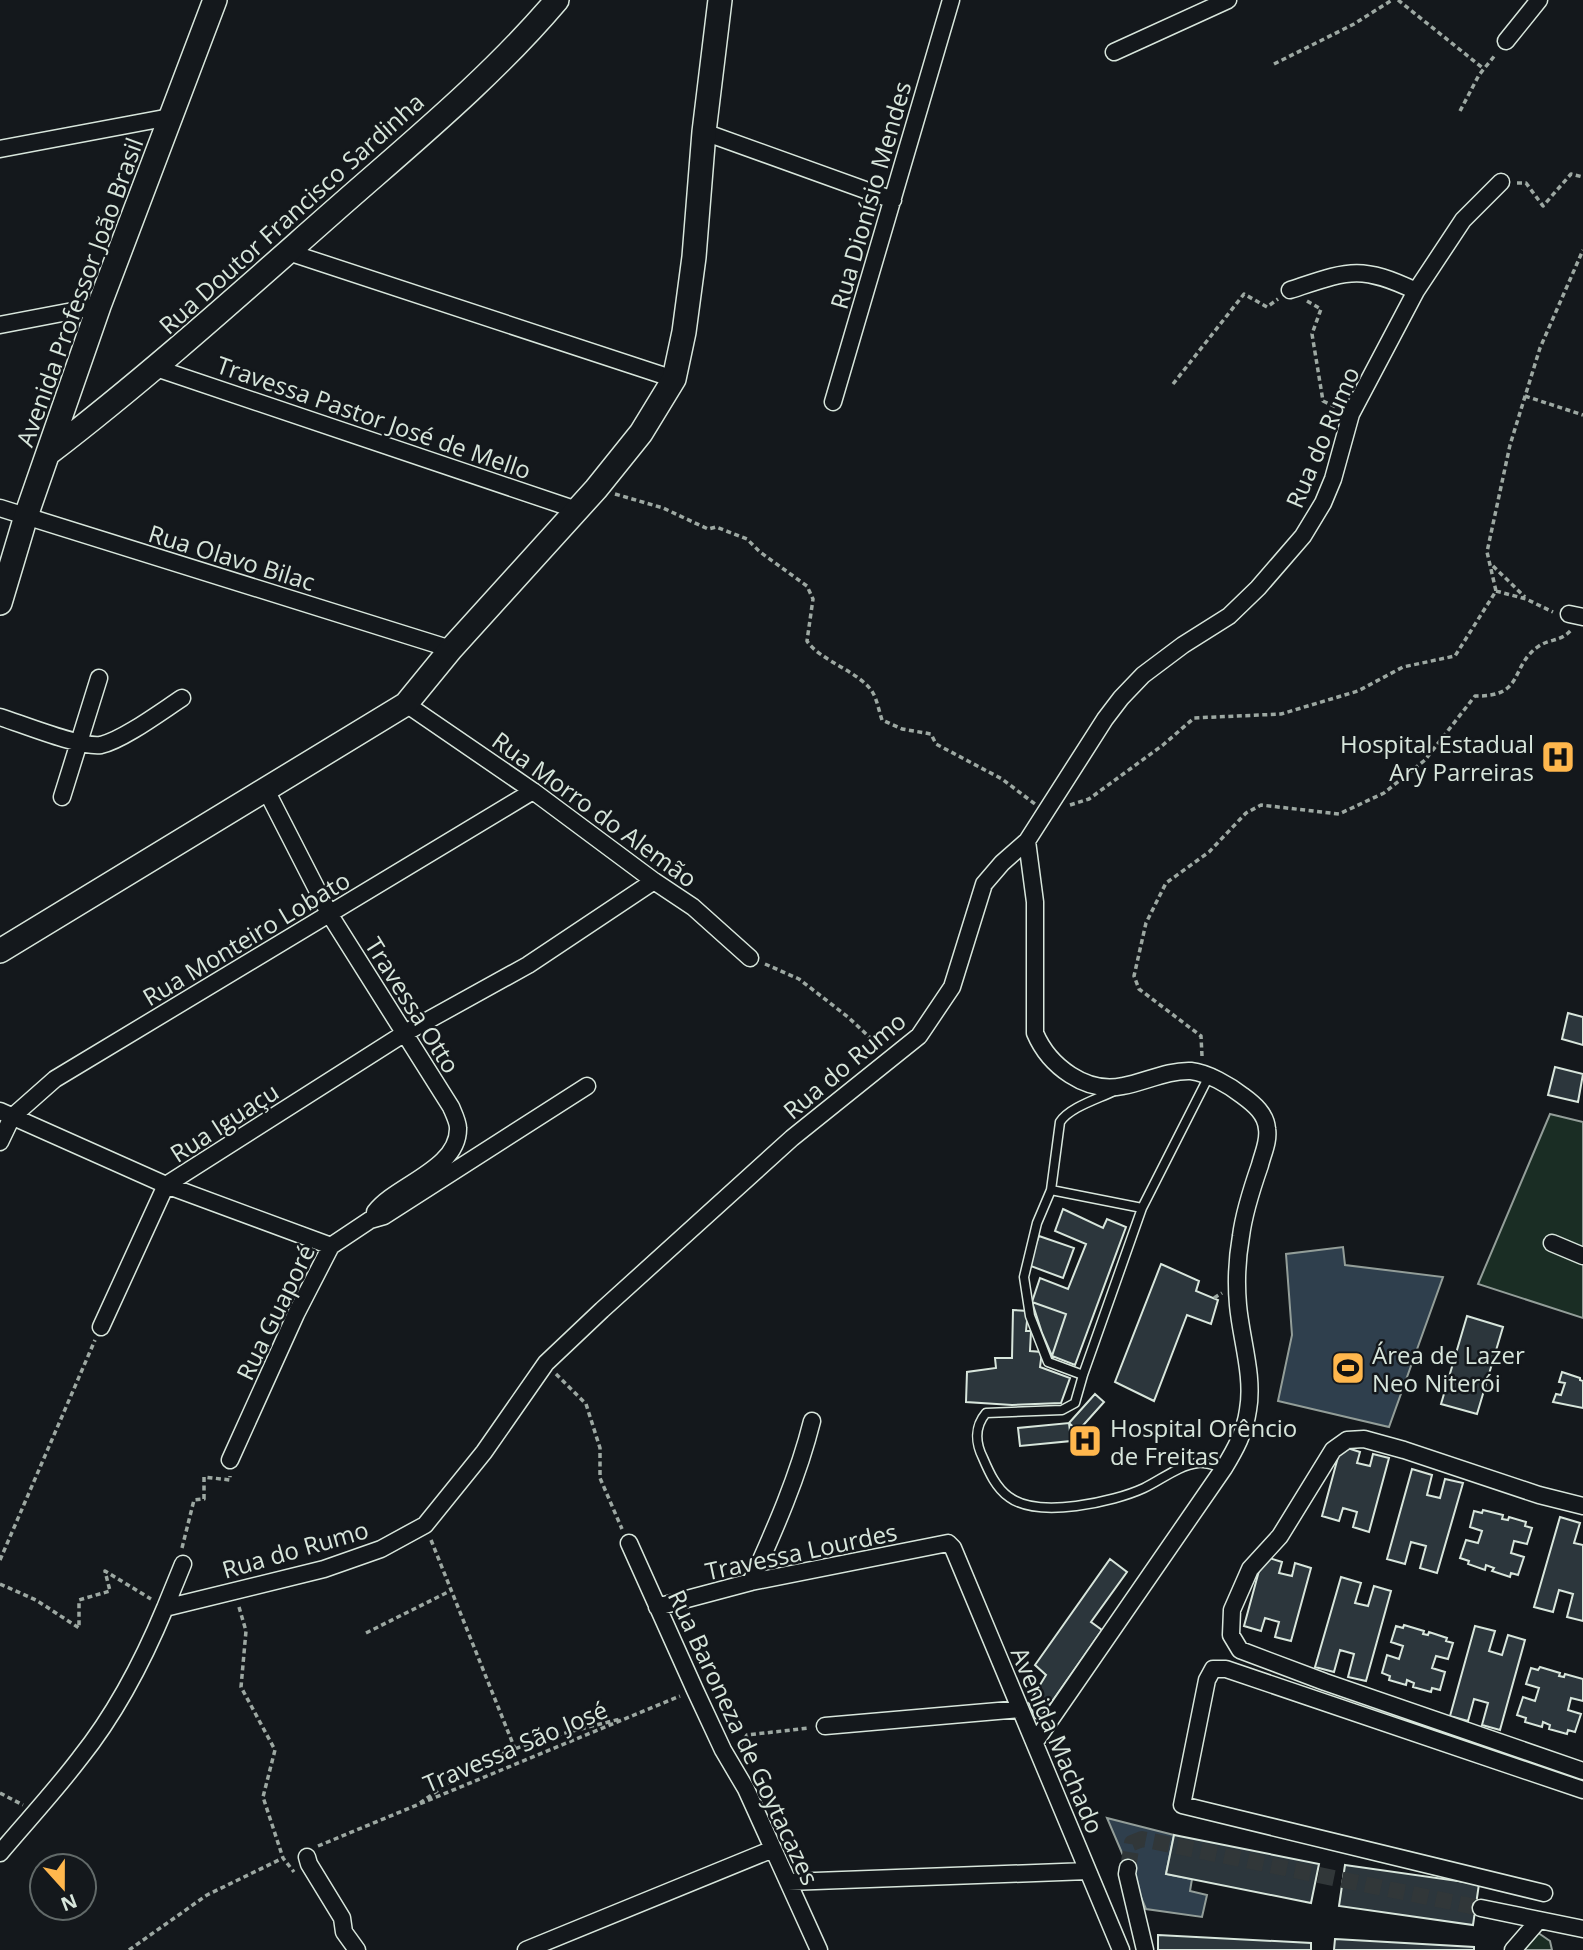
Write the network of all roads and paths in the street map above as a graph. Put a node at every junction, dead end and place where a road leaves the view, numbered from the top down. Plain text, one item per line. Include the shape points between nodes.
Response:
1 (215, 0) edge
2 (557, 0) edge
3 (720, 0) edge
4 (951, 0) edge
5 (1228, 0) edge
6 (1392, 0) edge
7 (1398, 0) edge
8 (1539, 0) edge
9 (1506, 41) joint
10 (1114, 52) dead end
11 (1274, 64) dead end
12 (1484, 69) junction
13 (1460, 111) dead end
14 (170, 117) junction
15 (704, 132) junction
16 (0, 149) edge
17 (1583, 177) edge
18 (1500, 183) joint
19 (893, 200) junction
20 (1583, 250) edge
21 (288, 251) junction
22 (1290, 290) junction
23 (1416, 291) junction
24 (99, 306) junction
25 (0, 325) edge
26 (156, 368) junction
27 (674, 379) junction
28 (1173, 384) dead end
29 (1525, 396) junction
30 (833, 402) dead end
31 (1351, 414) junction
32 (1583, 415) edge
33 (49, 453) junction
34 (596, 489) junction
35 (0, 508) edge
36 (577, 510) junction
37 (26, 516) junction
38 (1491, 564) junction
39 (1496, 591) junction
40 (1526, 599) junction
41 (0, 603) edge
42 (1575, 620) edge
43 (451, 649) junction
44 (99, 678) dead end
45 (182, 698) dead end
46 (407, 704) junction
47 (0, 717) edge
48 (78, 742) junction
49 (266, 790) junction
50 (533, 791) junction
51 (62, 797) dead end
52 (1046, 812) junction
53 (1027, 841) junction
54 (654, 881) junction
55 (330, 915) junction
56 (0, 951) edge
57 (750, 958) joint
58 (405, 1033) junction
59 (891, 1058) junction
60 (1206, 1075) junction
61 (587, 1086) dead end
62 (1121, 1087) junction
63 (6, 1114) edge
64 (0, 1142) edge
65 (166, 1185) junction
66 (1051, 1190) junction
67 (1142, 1208) junction
68 (370, 1220) junction
69 (1552, 1242) dead end
70 (331, 1245) junction
71 (1583, 1255) edge
72 (101, 1327) joint
73 (546, 1363) junction
74 (1083, 1375) junction
75 (812, 1421) dead end
76 (230, 1460) joint
77 (1224, 1468) junction
78 (1583, 1506) edge
79 (425, 1525) junction
80 (629, 1544) joint
81 (953, 1548) joint
82 (0, 1560) edge
83 (183, 1564) joint
84 (751, 1582) junction
85 (0, 1584) edge
86 (452, 1590) junction
87 (234, 1591) junction
88 (657, 1607) junction
89 (165, 1608) junction
90 (366, 1633) dead end
91 (695, 1690) junction
92 (1020, 1709) junction
93 (633, 1716) junction
94 (825, 1726) joint
95 (1035, 1742) junction
96 (740, 1747) dead end
97 (515, 1749) junction
98 (1583, 1771) edge
99 (1583, 1790) edge
100 (0, 1793) edge
101 (410, 1809) junction
102 (35, 1811) junction
103 (773, 1849) junction
104 (0, 1853) edge
105 (307, 1857) joint
106 (1128, 1868) tunnel mouth
107 (1088, 1871) junction
108 (788, 1882) junction
109 (1544, 1893) dead end
110 (1481, 1908) tunnel mouth
111 (1539, 1920) junction
112 (1583, 1929) edge
113 (129, 1950) edge
114 (358, 1950) edge
115 (526, 1950) edge
116 (818, 1950) edge
117 (1121, 1950) edge
118 (1145, 1950) edge
119 (1513, 1950) edge

1 - 14 main road, Avenida Professor João Brasil
2 - 21 main road, Rua Doutor Francisco Sardinha via 526,37
3 - 15 main road
4 - 19 street, Rua Dionísio Mendes
5 - 10 street
6 - 11 path
7 - 12 path
8 - 9 street
9 - 12 path
12 - 13 path
14 - 16 street
14 - 24 main road, Avenida Professor João Brasil
15 - 19 street
15 - 27 main road via 694,257
17 - 18 path via 1571,174 1543,206 1526,183
18 - 23 street, Rua do Rumo via 1463,220
19 - 30 street, Rua Dionísio Mendes
20 - 29 path via 1539,348
21 - 26 main road, Rua Doutor Francisco Sardinha
21 - 27 street
22 - 23 street via 1341,273 1365,273
22 - 28 path via 1267,307 1244,294
22 - 31 path via 1321,309 1312,334 1323,401
23 - 31 street, Rua do Rumo
24 - 25 street
24 - 33 main road, Avenida Professor João Brasil
26 - 33 main road, Rua Doutor Francisco Sardinha
26 - 36 street, Travessa Pastor José de Mello
27 - 34 main road via 641,433
29 - 32 path
29 - 38 path via 1487,552
31 - 52 street, Rua do Rumo via 1333,479 1303,536 1229,615 1143,675 1121,698
33 - 37 main road, Avenida Professor João Brasil
34 - 36 main road
34 - 52 path via 747,539 807,586 813,599 807,640 812,649 873,691 882,720 902,729 931,733 936,744 1002,779
35 - 37 street, Rua Olavo Bilac
36 - 43 main road
37 - 41 main road, Avenida Professor João Brasil
37 - 43 street, Rua Olavo Bilac
38 - 39 path
38 - 40 path
39 - 40 path
39 - 52 path via 1455,656 1403,667 1358,691 1281,714 1194,718 1089,799
40 - 42 path
42 - 60 path via 1564,638 1529,654 1514,683 1494,696 1475,696 1424,760 1384,793 1339,814 1261,805 1166,883 1146,923 1134,976 1139,989 1201,1036
43 - 46 main road
44 - 48 street
45 - 48 street via 107,743
46 - 49 main road
46 - 50 street, Rua Morro do Alemão
47 - 48 street
48 - 51 street
49 - 55 street, Travessa Otto
49 - 56 main road
50 - 54 street, Rua Morro do Alemão
50 - 55 street, Rua Monteiro Lobato
52 - 53 street, Rua do Rumo
53 - 59 street, Rua do Rumo via 984,884 951,987 919,1036
53 - 62 street via 1035,902 1035,1033 1041,1048 1067,1073 1087,1082
54 - 57 street, Rua Morro do Alemão via 693,907
54 - 58 street, Rua Iguaçu via 528,965
55 - 58 street, Travessa Otto
55 - 63 street, Rua Monteiro Lobato via 55,1079
57 - 59 path via 799,979
58 - 65 street, Rua Iguaçu
58 - 68 street, Travessa Otto via 452,1107 459,1128 447,1155 378,1208
59 - 73 street, Rua do Rumo via 792,1138
60 - 62 street via 1188,1071
60 - 67 lane
60 - 77 street via 1241,1094 1260,1111 1268,1127 1241,1236 1237,1281 1250,1393 1248,1411 1238,1446
61 - 68 street, Rua Guaporé via 384,1216
62 - 66 lane via 1065,1115 1060,1122
63 - 64 street, Rua Monteiro Lobato
63 - 65 street
65 - 70 street
65 - 72 street, Rua Iguaçu
66 - 67 lane
66 - 74 lane via 1028,1256 1024,1277 1027,1299 1048,1362
67 - 74 lane
68 - 70 street, Rua Guaporé
69 - 71 street
70 - 76 street, Rua Guaporé
72 - 82 path
73 - 79 street, Rua do Rumo via 484,1452
73 - 80 path via 586,1404 600,1448 600,1478
74 - 77 lane via 1075,1403 1069,1408 993,1412 982,1418 977,1439 981,1455 996,1485 1010,1499 1056,1507 1103,1502 1199,1462
75 - 84 street via 797,1473
76 - 83 path via 230,1480 204,1477 204,1499 194,1500 181,1552
77 - 95 street
78 - 98 street via 1404,1450 1347,1440 1333,1450 1280,1536 1250,1569 1232,1610 1231,1635 1240,1650
79 - 86 path
79 - 87 street, Rua do Rumo via 381,1549 336,1565
80 - 88 street, Rua Baroneza de Goytacazes
81 - 84 street, Travessa Lourdes via 948,1543
81 - 92 street, Avenida Machado
83 - 89 street
84 - 88 street, Travessa Lourdes
85 - 89 path via 36,1600 79,1628 79,1600 110,1591 105,1571
86 - 90 path
86 - 97 path
87 - 89 street, Rua do Rumo
87 - 113 path via 246,1631 241,1687 275,1750 263,1797 283,1858 207,1895
88 - 91 street, Rua Baroneza de Goytacazes
89 - 102 street via 121,1698 81,1757
91 - 93 path, Travessa São José
91 - 103 street, Rua Baroneza de Goytacazes
92 - 94 street
92 - 95 street, Avenida Machado
93 - 97 path, Travessa São José
93 - 101 path, Travessa São José
94 - 96 path via 747,1735
95 - 107 street, Avenida Machado
97 - 101 path, Travessa São José via 477,1765
99 - 109 street via 1226,1668 1213,1669 1207,1680 1182,1805
100 - 102 path
101 - 105 path, Travessa São José via 310,1850
102 - 104 street
103 - 108 street, Rua Baroneza de Goytacazes
103 - 115 street
105 - 114 street via 342,1918 344,1932
106 - 118 street
107 - 108 street
107 - 117 street, Avenida Machado
108 - 116 street, Rua Baroneza de Goytacazes
110 - 111 street
111 - 112 street
111 - 119 street

